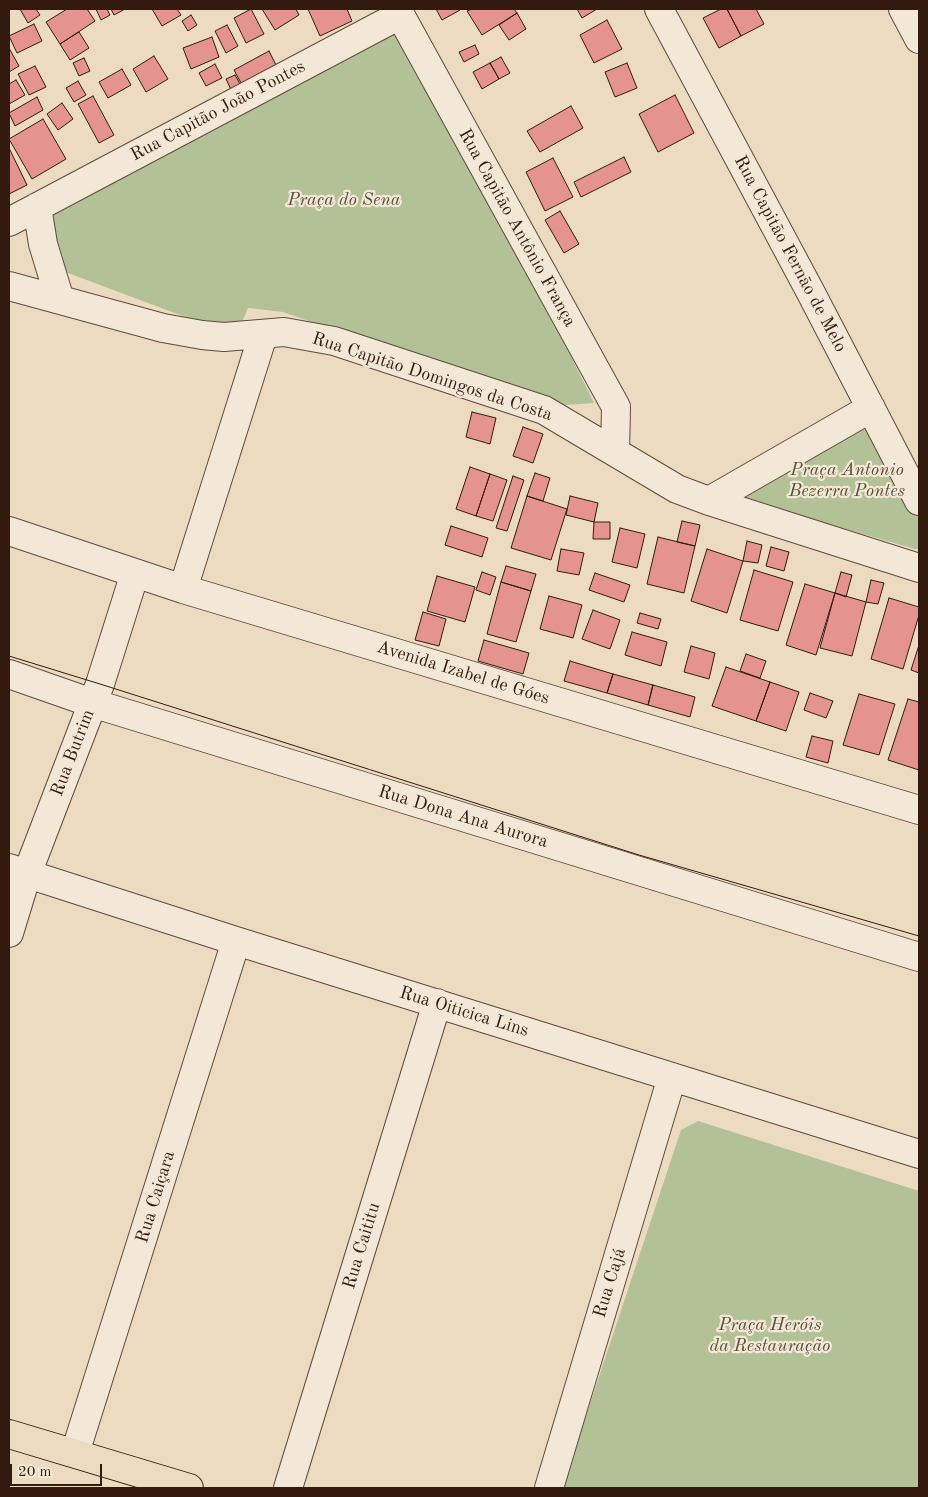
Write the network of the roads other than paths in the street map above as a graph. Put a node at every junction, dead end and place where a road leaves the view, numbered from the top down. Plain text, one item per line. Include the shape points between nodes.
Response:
1 (659, 9) edge
2 (903, 9) edge
3 (398, 12) edge
4 (919, 39) edge
5 (37, 207) junction
6 (9, 222) edge
7 (9, 286) edge
8 (60, 300) junction
9 (263, 334) junction
10 (871, 408) junction
11 (615, 452) junction
12 (709, 501) junction
13 (919, 501) edge
14 (9, 531) edge
15 (919, 568) edge
16 (135, 573) junction
17 (183, 589) junction
18 (9, 674) edge
19 (92, 703) junction
20 (919, 810) edge
21 (18, 871) edge
22 (9, 933) edge
23 (236, 941) junction
24 (919, 957) edge
25 (437, 1003) junction
26 (672, 1077) junction
27 (919, 1154) edge
28 (9, 1434) edge
29 (76, 1453) junction
30 (136, 1481) edge
31 (189, 1488) edge
32 (288, 1488) edge
33 (549, 1488) edge

1 - 10 street, Rua Capitão Fernão de Melo
2 - 4 street
3 - 5 street, Rua Capitão João Pontes
3 - 11 street, Rua Capitão Antônio França via 616,407
5 - 6 street, Rua Capitão João Pontes
5 - 8 street via 43,244
7 - 8 street, Rua Capitão Domingos da Costa
8 - 9 street, Rua Capitão Domingos da Costa via 202,335
9 - 11 street, Rua Capitão Domingos da Costa via 284,332 334,341 544,410
9 - 17 street
10 - 12 street
10 - 13 street, Rua Capitão Fernão de Melo
11 - 12 street, Rua Capitão Domingos da Costa via 678,489
12 - 15 street, Rua Capitão Domingos da Costa
14 - 16 street, Avenida Izabel de Góes
16 - 17 street, Avenida Izabel de Góes
16 - 19 street, Rua Butrim
17 - 20 street, Avenida Izabel de Góes
18 - 19 street, Rua Dona Ana Aurora
19 - 21 street, Rua Butrim
19 - 24 street, Rua Dona Ana Aurora
21 - 22 street, Rua Butrim
21 - 23 street, Rua Oiticica Lins
23 - 25 street, Rua Oiticica Lins
23 - 29 street, Rua Caiçara
25 - 26 street, Rua Oiticica Lins
25 - 32 street, Rua Caititu
26 - 27 street, Rua Oiticica Lins
26 - 33 street, Rua Cajá
28 - 29 main road
29 - 30 main road
30 - 31 main road

